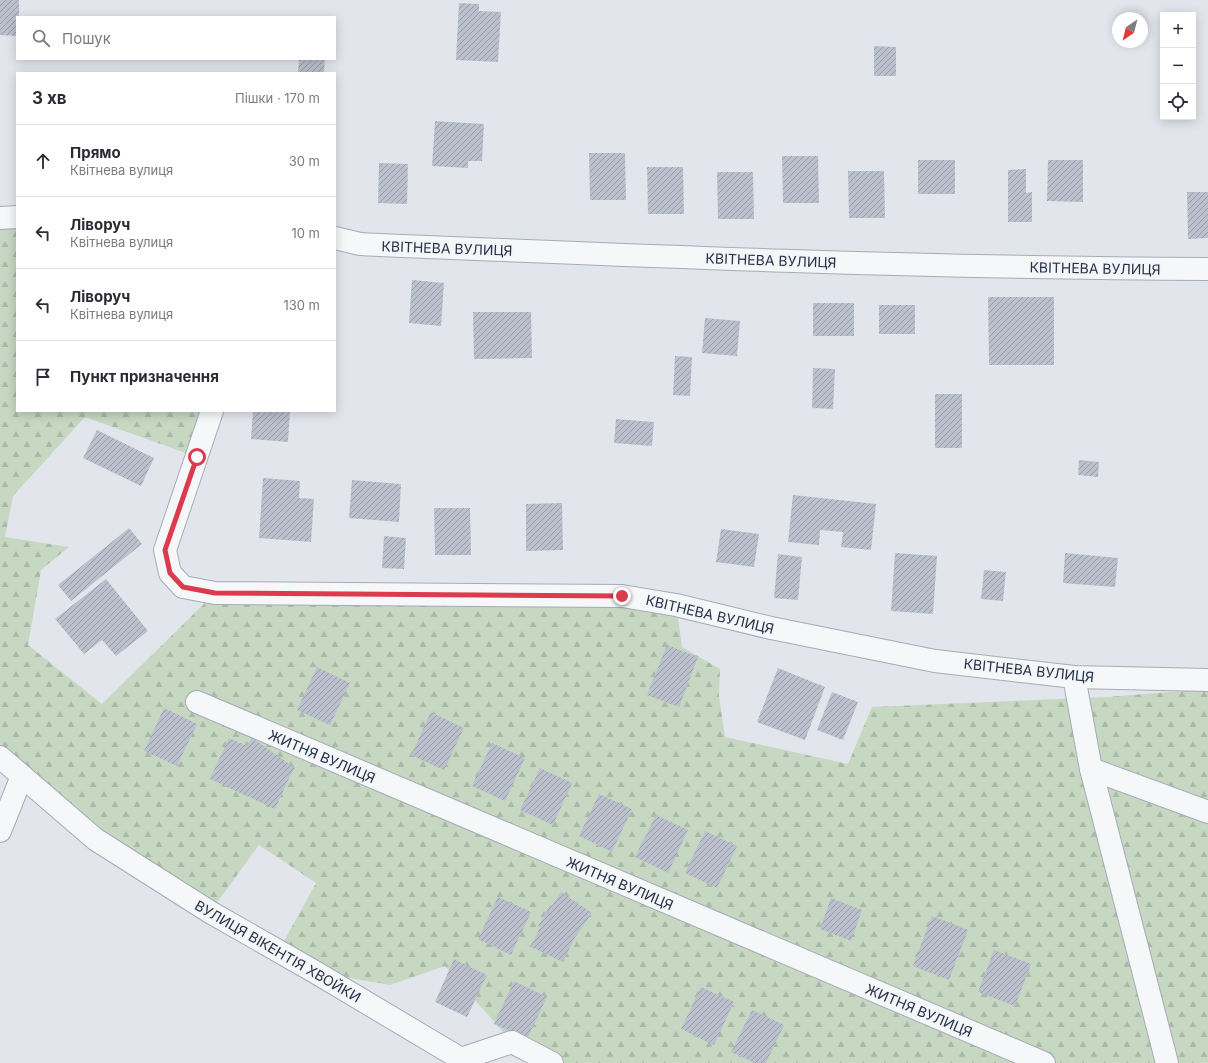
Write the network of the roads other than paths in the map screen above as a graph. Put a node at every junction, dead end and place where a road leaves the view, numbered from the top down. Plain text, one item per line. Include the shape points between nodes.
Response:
1 (16, 217) edge
2 (0, 218) edge
3 (336, 238) edge
4 (1208, 270) edge
5 (212, 412) edge
6 (1074, 677) junction
7 (1208, 680) edge
8 (197, 702) dead end
9 (0, 756) edge
10 (1092, 769) junction
11 (22, 776) junction
12 (1208, 812) edge
13 (0, 831) edge
14 (552, 1063) edge
15 (1044, 1063) edge
16 (1166, 1063) edge

1 - 2 street
3 - 4 street, КВІТНЕВА ВУЛИЦЯ via 360,244 612,255
5 - 6 street, КВІТНЕВА ВУЛИЦЯ via 165,550 170,573 183,587 215,593 622,596 676,605 771,628 935,661
6 - 7 street, КВІТНЕВА ВУЛИЦЯ
6 - 10 street
8 - 15 street, ЖИТНЯ ВУЛИЦЯ
9 - 11 street, ВУЛИЦЯ ВІКЕНТІЯ ХВОЙКИ
10 - 12 street
10 - 16 street
11 - 13 street
11 - 14 street, ВУЛИЦЯ ВІКЕНТІЯ ХВОЙКИ via 102,843 210,912 461,1059 512,1042

